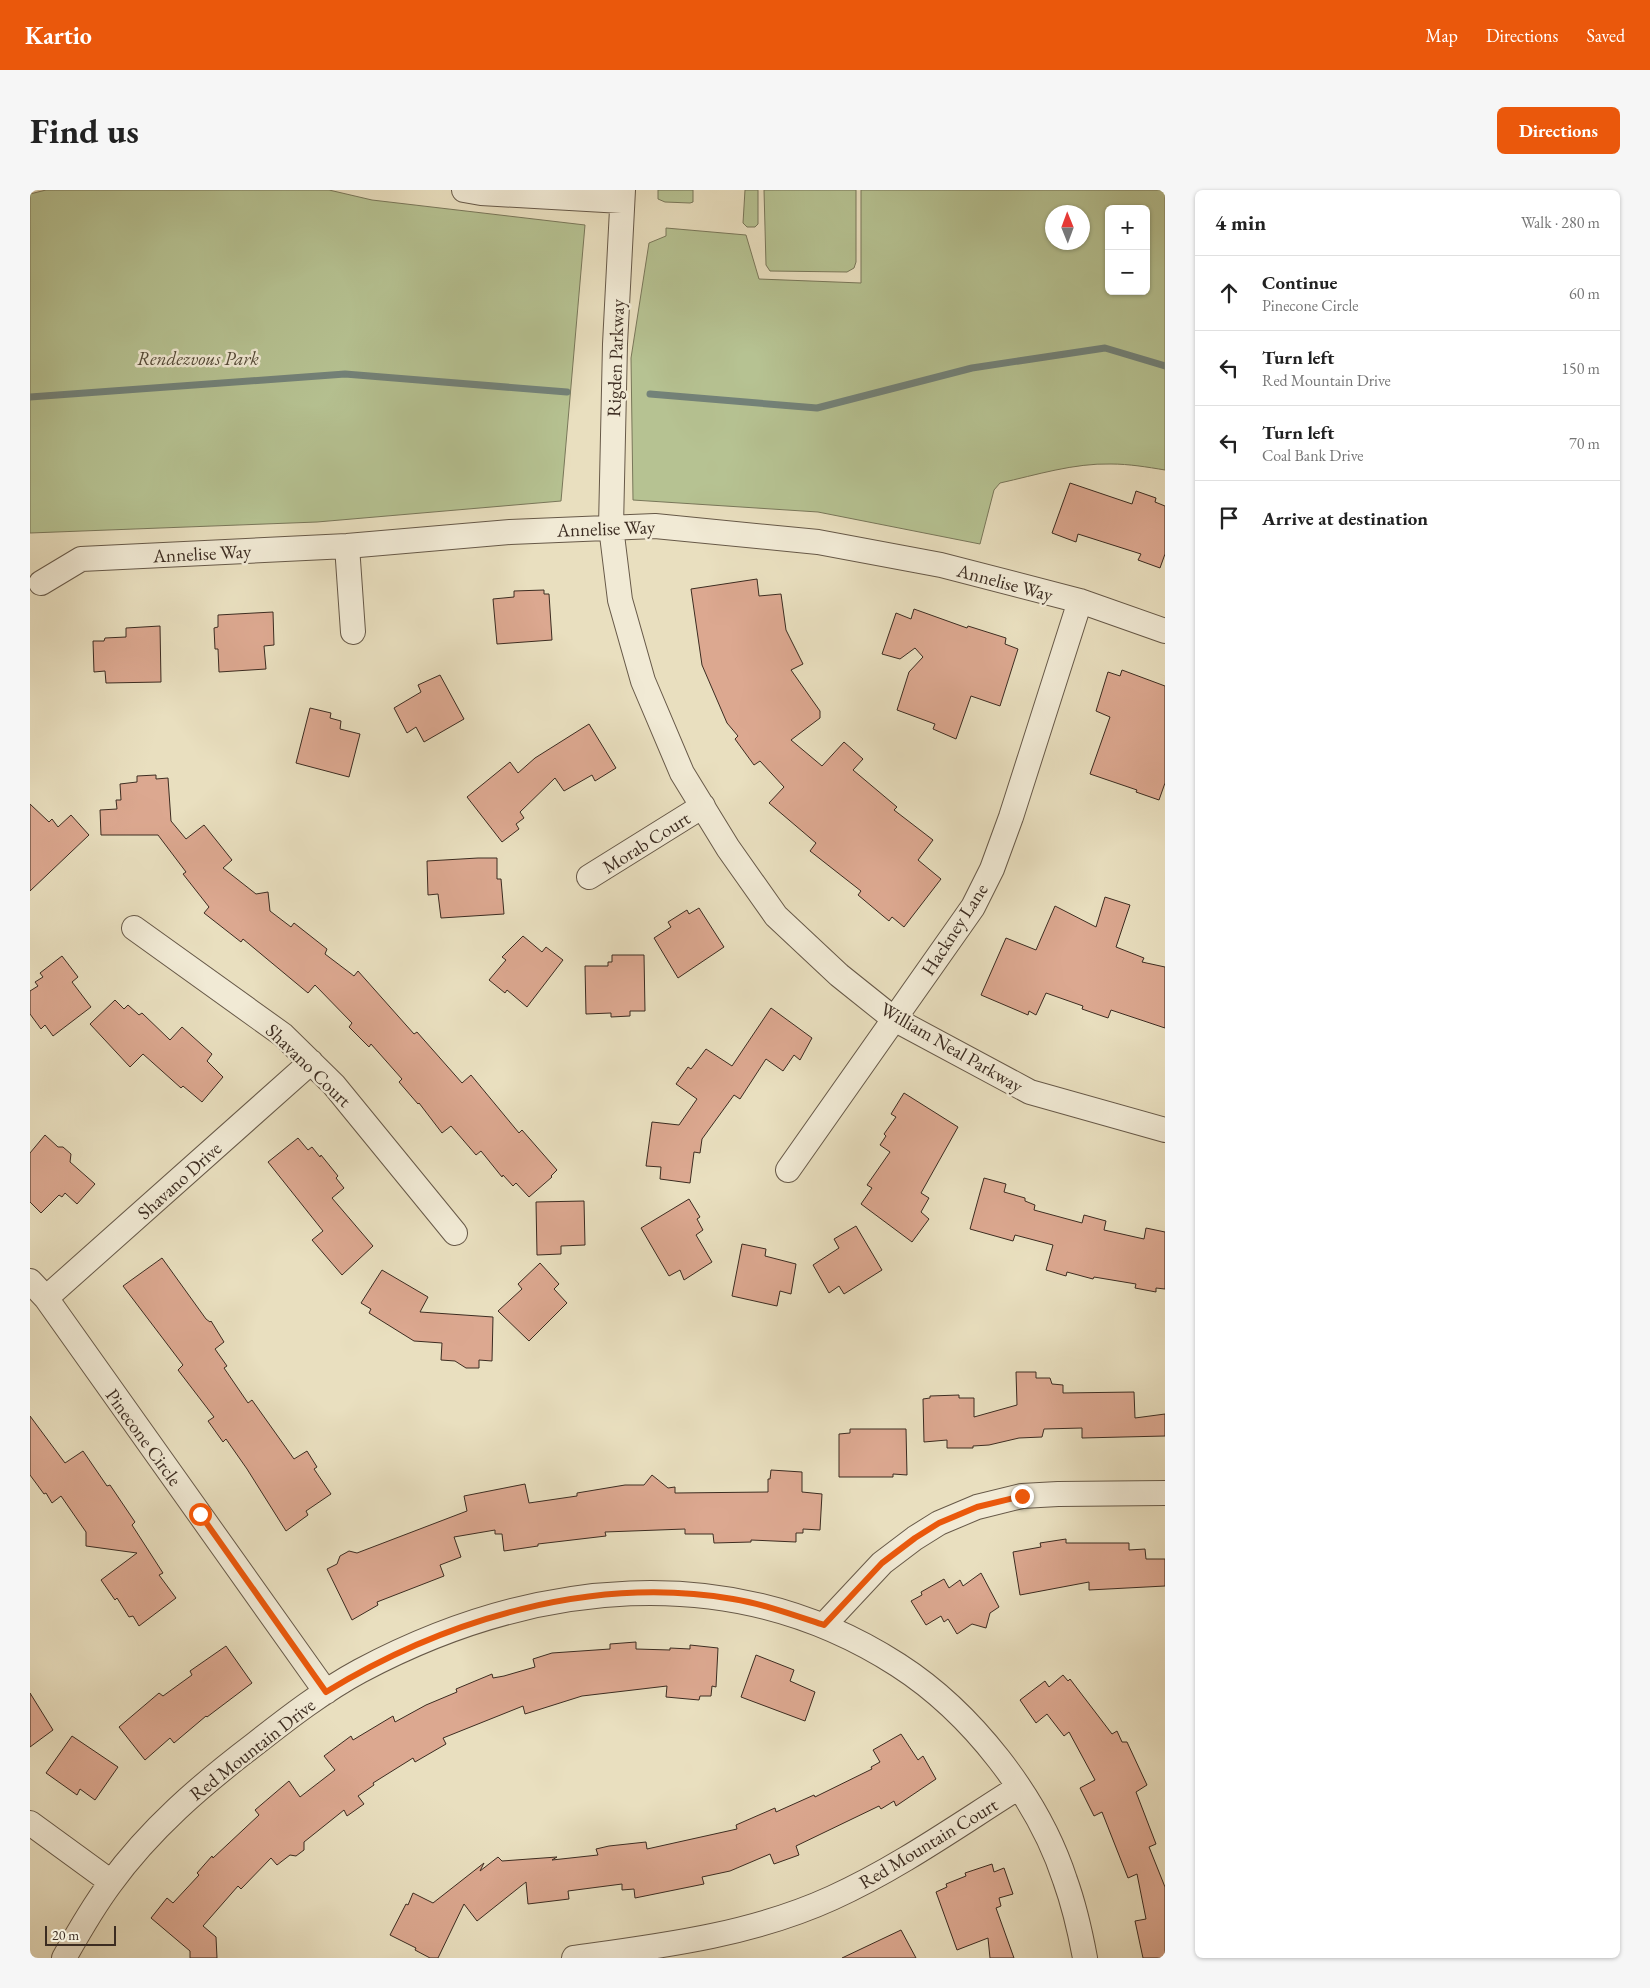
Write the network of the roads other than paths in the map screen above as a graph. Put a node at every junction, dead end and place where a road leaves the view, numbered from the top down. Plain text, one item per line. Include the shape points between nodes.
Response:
1 (464, 190) edge
2 (499, 192) edge
3 (622, 195) edge
4 (611, 527) junction
5 (347, 546) junction
6 (41, 583) dead end
7 (1080, 601) junction
8 (1165, 631) edge
9 (353, 632) dead end
10 (703, 806) junction
11 (589, 878) dead end
12 (134, 928) dead end
13 (894, 1019) junction
14 (311, 1062) junction
15 (1165, 1130) edge
16 (788, 1170) dead end
17 (455, 1233) dead end
18 (38, 1290) edge
19 (1165, 1493) edge
20 (824, 1625) junction
21 (326, 1692) junction
22 (1019, 1787) junction
23 (30, 1823) edge
24 (111, 1882) junction
25 (64, 1958) edge
26 (574, 1958) edge
27 (1085, 1958) edge

1 - 2 street
2 - 3 street
3 - 4 street, Rigden Parkway
4 - 5 street, Annelise Way
4 - 7 street, Annelise Way via 655,526 818,542 942,565
4 - 10 street, William Neal Parkway via 620,600 643,681 682,773
5 - 6 street, Annelise Way via 81,559
5 - 9 street
7 - 8 street, Annelise Way
7 - 13 street, Hackney Lane via 992,869 973,907
10 - 11 street, Morab Court
10 - 13 street, William Neal Parkway via 776,916 839,975
12 - 14 street, Shavano Court via 283,1035
13 - 15 street, William Neal Parkway via 1030,1092
13 - 16 street, Hackney Lane
14 - 17 street, Shavano Court via 334,1085
14 - 18 street, Shavano Drive
18 - 21 street, Pinecone Circle
19 - 20 street via 1022,1496 977,1507 939,1523 882,1563
20 - 21 street, Red Mountain Drive via 733,1599 680,1593 596,1596 559,1601 484,1619 413,1645
20 - 22 street, Red Mountain Drive via 869,1646 944,1699 979,1735
21 - 24 street, Red Mountain Drive via 224,1767 173,1811
22 - 26 street, Red Mountain Court via 896,1866 832,1898 762,1924 666,1946
22 - 27 street, Red Mountain Drive via 1064,1876
23 - 24 street
24 - 25 street, Red Mountain Drive

